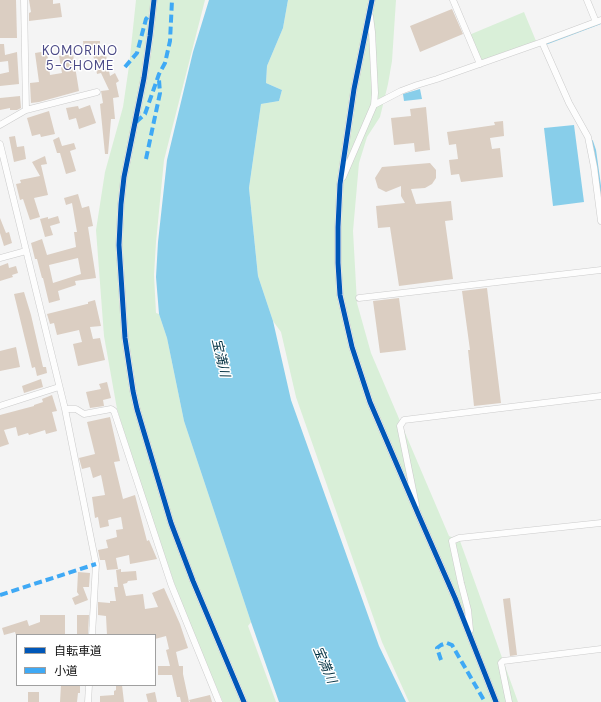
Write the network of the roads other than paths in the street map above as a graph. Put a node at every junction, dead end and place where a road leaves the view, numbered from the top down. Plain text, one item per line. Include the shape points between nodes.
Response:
1 (24, 0) edge
2 (154, 0) edge
3 (372, 0) edge
4 (453, 0) edge
5 (587, 0) edge
6 (369, 14) junction
7 (598, 21) edge
8 (542, 42) junction
9 (480, 64) junction
10 (97, 92) dead end
11 (374, 105) junction
12 (26, 110) junction
13 (0, 125) edge
14 (0, 144) edge
15 (340, 184) junction
16 (601, 221) edge
17 (26, 251) junction
18 (0, 258) edge
19 (601, 270) edge
20 (360, 298) dead end
21 (59, 387) junction
22 (601, 396) edge
23 (0, 406) edge
24 (65, 409) junction
25 (419, 516) junction
26 (601, 523) edge
27 (92, 634) edge
28 (471, 638) junction
29 (601, 649) edge
30 (89, 686) edge
31 (88, 702) edge
32 (219, 702) edge
33 (244, 702) edge
34 (496, 702) edge
35 (509, 702) edge

1 - 12 street
2 - 33 street via 140,100 124,177 119,256 125,338 133,391 171,522
3 - 6 street
4 - 9 street
5 - 7 street
6 - 11 street via 372,32
6 - 15 street via 354,89
7 - 8 street
8 - 9 street
8 - 16 street via 588,137
9 - 11 street via 401,91
10 - 12 street
11 - 15 street
12 - 13 street
14 - 17 street
15 - 25 street via 338,278 347,329 370,402
17 - 18 street
17 - 21 street
19 - 20 street
21 - 23 street
21 - 24 street
22 - 25 street via 404,420 400,426
24 - 27 street via 96,564
24 - 32 street via 76,409 84,414 111,409 114,411 171,584
25 - 28 street
26 - 28 street via 458,538 452,541 468,610
28 - 34 street
29 - 35 street via 503,661 501,663
30 - 31 street

